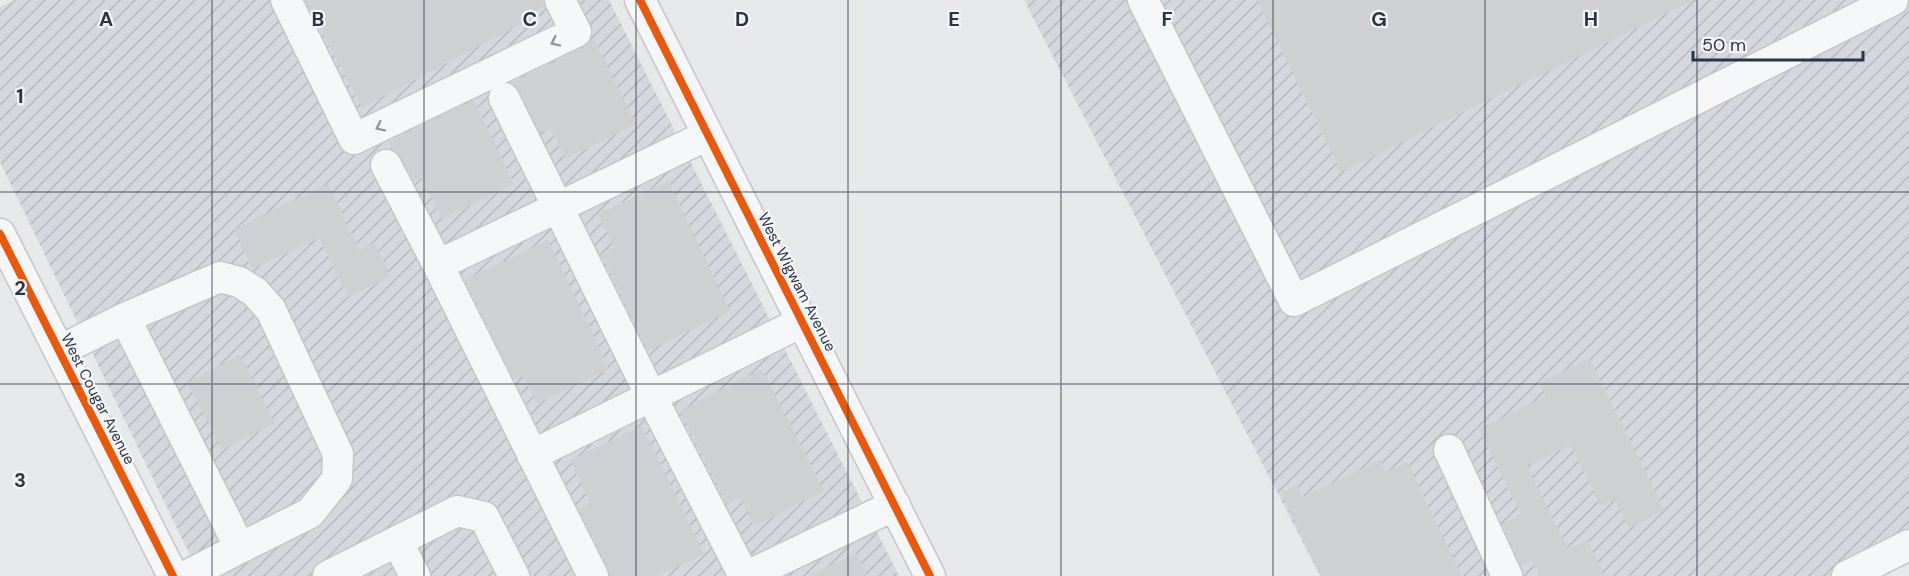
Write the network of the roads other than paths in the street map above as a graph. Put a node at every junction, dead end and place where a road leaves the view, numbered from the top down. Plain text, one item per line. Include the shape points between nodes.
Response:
1 (286, 0) edge
2 (560, 0) edge
3 (640, 0) edge
4 (1143, 0) edge
5 (1893, 0) edge
6 (504, 98) dead end
7 (708, 135) junction
8 (386, 165) dead end
9 (558, 208) junction
10 (0, 234) edge
11 (438, 265) junction
12 (125, 318) junction
13 (802, 322) junction
14 (59, 351) junction
15 (651, 396) junction
16 (1449, 450) dead end
17 (532, 455) junction
18 (895, 505) junction
19 (398, 541) junction
20 (1909, 545) edge
21 (240, 548) junction
22 (173, 576) edge
23 (186, 576) edge
24 (328, 576) edge
25 (415, 576) edge
26 (514, 576) edge
27 (593, 576) edge
28 (745, 576) edge
29 (930, 576) edge
30 (1507, 576) edge
31 (1847, 576) edge

2 -> 1 street via 576,32 354,139
3 - 7 street, West Wigwam Avenue
4 - 5 street via 1294,301
6 - 9 street
7 - 9 street
7 - 13 street, West Wigwam Avenue
8 - 11 street
9 - 11 street
9 - 15 street
10 - 14 street, West Cougar Avenue
11 - 17 street
12 - 14 street
12 - 21 street
12 - 21 street via 220,278 239,282 255,292 271,310 338,454 337,479 310,513
13 - 15 street
13 - 18 street, West Wigwam Avenue
14 - 22 street, West Cougar Avenue
15 - 17 street
15 - 28 street
16 - 30 street
17 - 27 street
18 - 28 street
18 - 29 street, West Wigwam Avenue
19 - 24 street
19 - 25 street
19 - 26 street via 457,511 484,516
20 - 31 street
21 - 23 street

